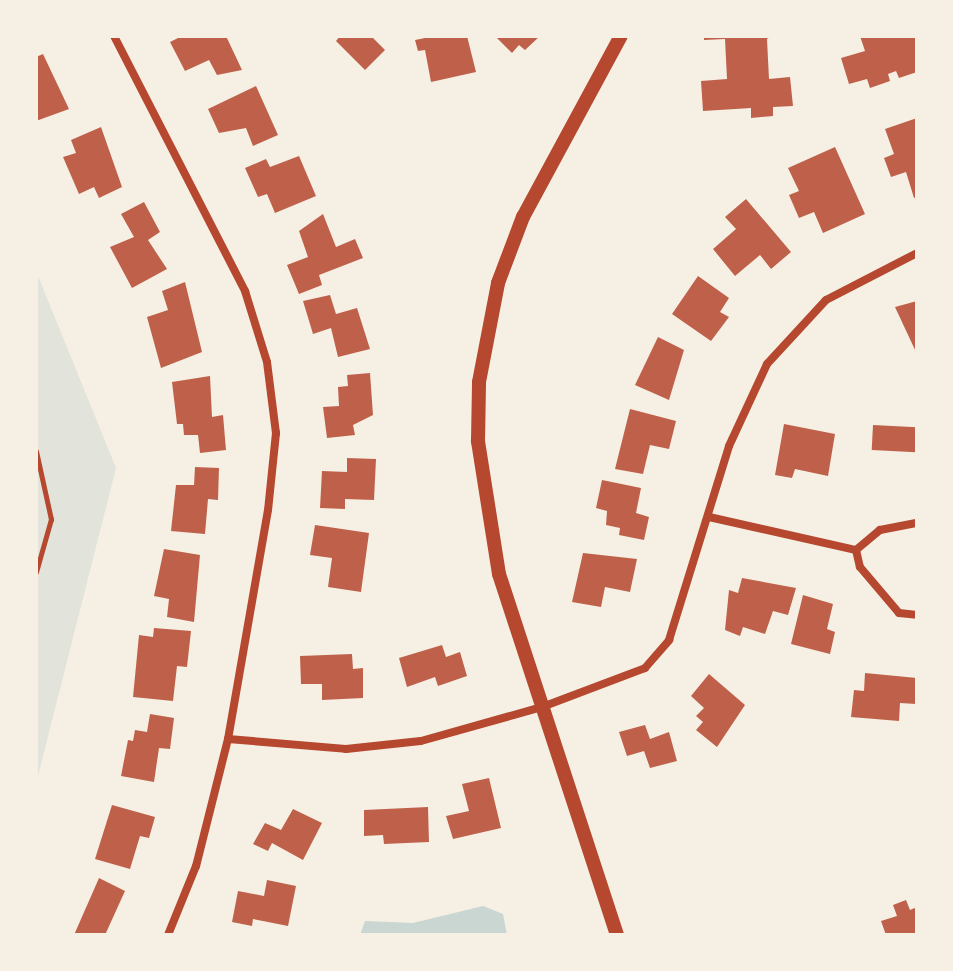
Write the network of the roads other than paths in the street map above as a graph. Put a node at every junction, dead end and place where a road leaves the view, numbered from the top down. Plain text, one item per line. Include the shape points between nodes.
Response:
1 (114, 36) edge
2 (621, 36) edge
3 (917, 253) edge
4 (36, 451) edge
5 (709, 517) junction
6 (917, 523) edge
7 (856, 550) junction
8 (36, 572) edge
9 (917, 615) edge
10 (542, 707) junction
11 (228, 739) junction
12 (168, 935) edge
13 (617, 935) edge

1 - 11 street via 245,291 267,362 276,433 274,471
2 - 10 street via 523,217 498,283 479,382 479,453 488,531
3 - 5 street via 826,300 767,364 729,446
4 - 8 lane via 51,519
5 - 7 street
5 - 10 street via 669,640 657,657 625,679
6 - 7 street via 880,530
7 - 9 street via 860,567 899,613
10 - 11 street via 459,732 380,747 307,748
10 - 13 street
11 - 12 street via 196,866

